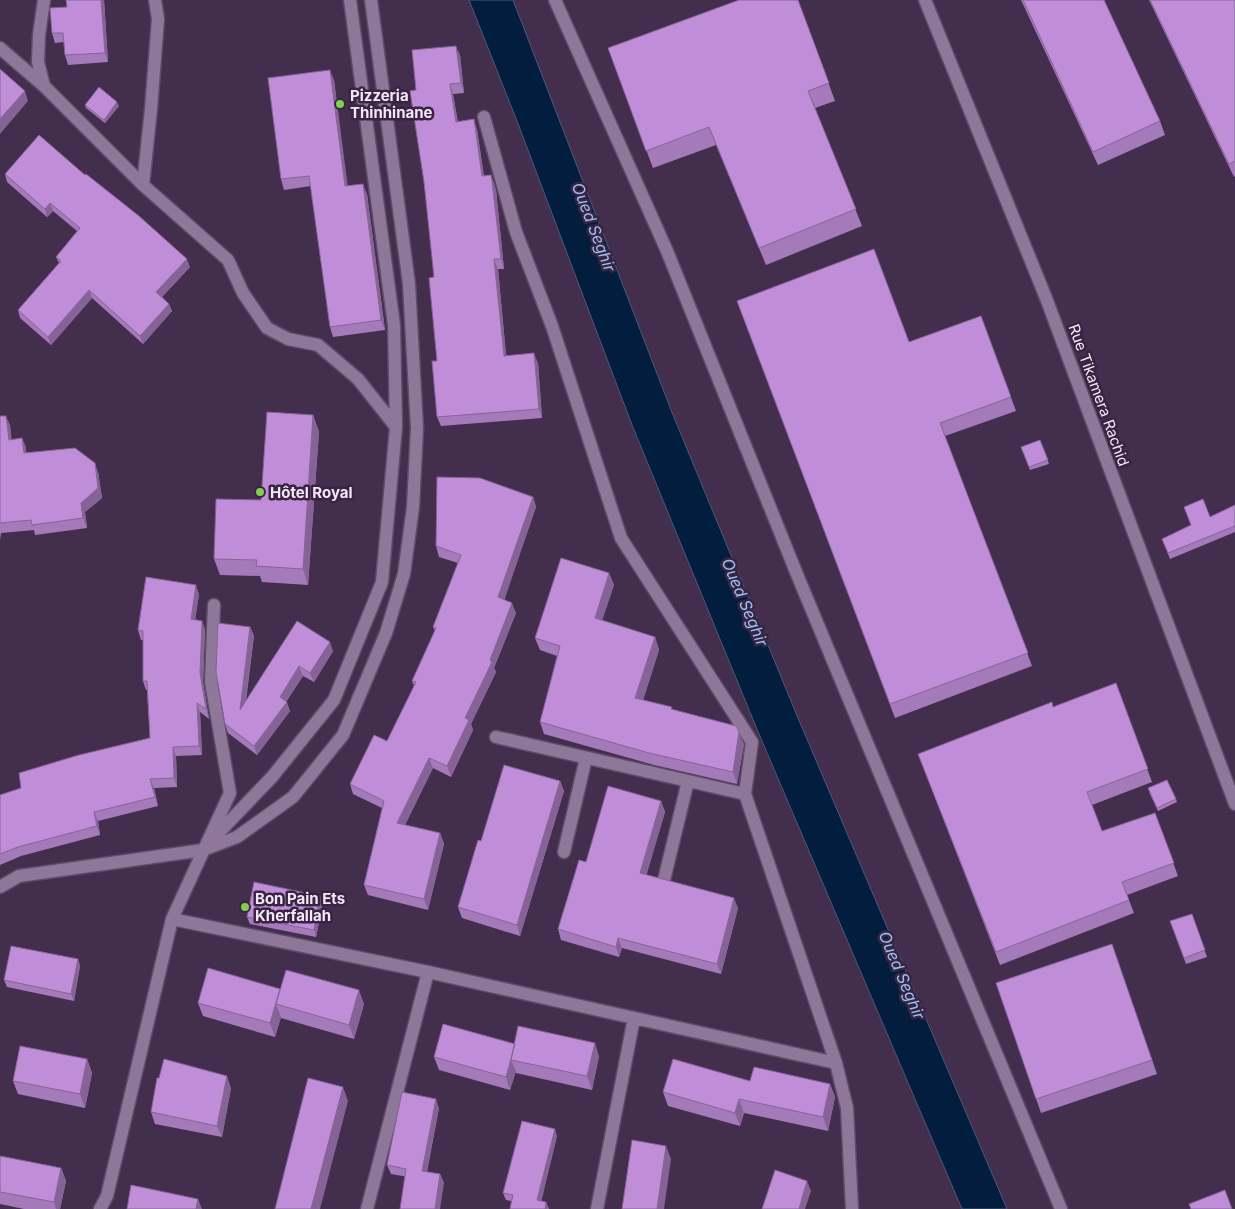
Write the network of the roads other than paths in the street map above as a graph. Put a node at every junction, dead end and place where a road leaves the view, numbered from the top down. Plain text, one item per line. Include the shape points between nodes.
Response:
1 (44, 0) edge
2 (155, 0) edge
3 (350, 0) edge
4 (371, 0) edge
5 (555, 0) edge
6 (925, 0) edge
7 (0, 48) edge
8 (44, 86) junction
9 (484, 117) dead end
10 (143, 185) junction
11 (396, 427) junction
12 (214, 604) dead end
13 (496, 737) dead end
14 (586, 758) junction
15 (688, 781) junction
16 (745, 794) junction
17 (1235, 804) edge
18 (203, 850) junction
19 (564, 852) dead end
20 (664, 880) edge
21 (0, 887) edge
22 (172, 919) junction
23 (428, 972) junction
24 (634, 1018) junction
25 (836, 1063) junction
26 (100, 1209) edge
27 (367, 1209) edge
28 (597, 1209) edge
29 (852, 1209) edge
30 (1062, 1209) edge

1 - 8 street via 38,62
2 - 10 street via 158,19
3 - 11 street via 394,325
4 - 18 street via 409,284 417,428 413,507 404,574 386,633 344,735 293,797 237,837
5 - 30 street via 667,251 796,572
6 - 17 street, Rue Tikamera Rachid via 1046,298
7 - 8 street
8 - 10 street
9 - 16 street via 516,232 552,326 621,538 752,742
10 - 11 street via 228,260 244,293 267,328 288,339 318,345 358,380
11 - 18 street via 382,582 334,700 272,777
12 - 18 street via 211,682 230,793
13 - 14 street
14 - 15 street
14 - 19 street
15 - 16 street
15 - 20 street
16 - 25 street
18 - 21 street via 19,876
18 - 22 street
22 - 23 street
22 - 26 street via 107,1196
23 - 24 street
23 - 27 street
24 - 25 street
24 - 28 street
25 - 29 street via 847,1108

